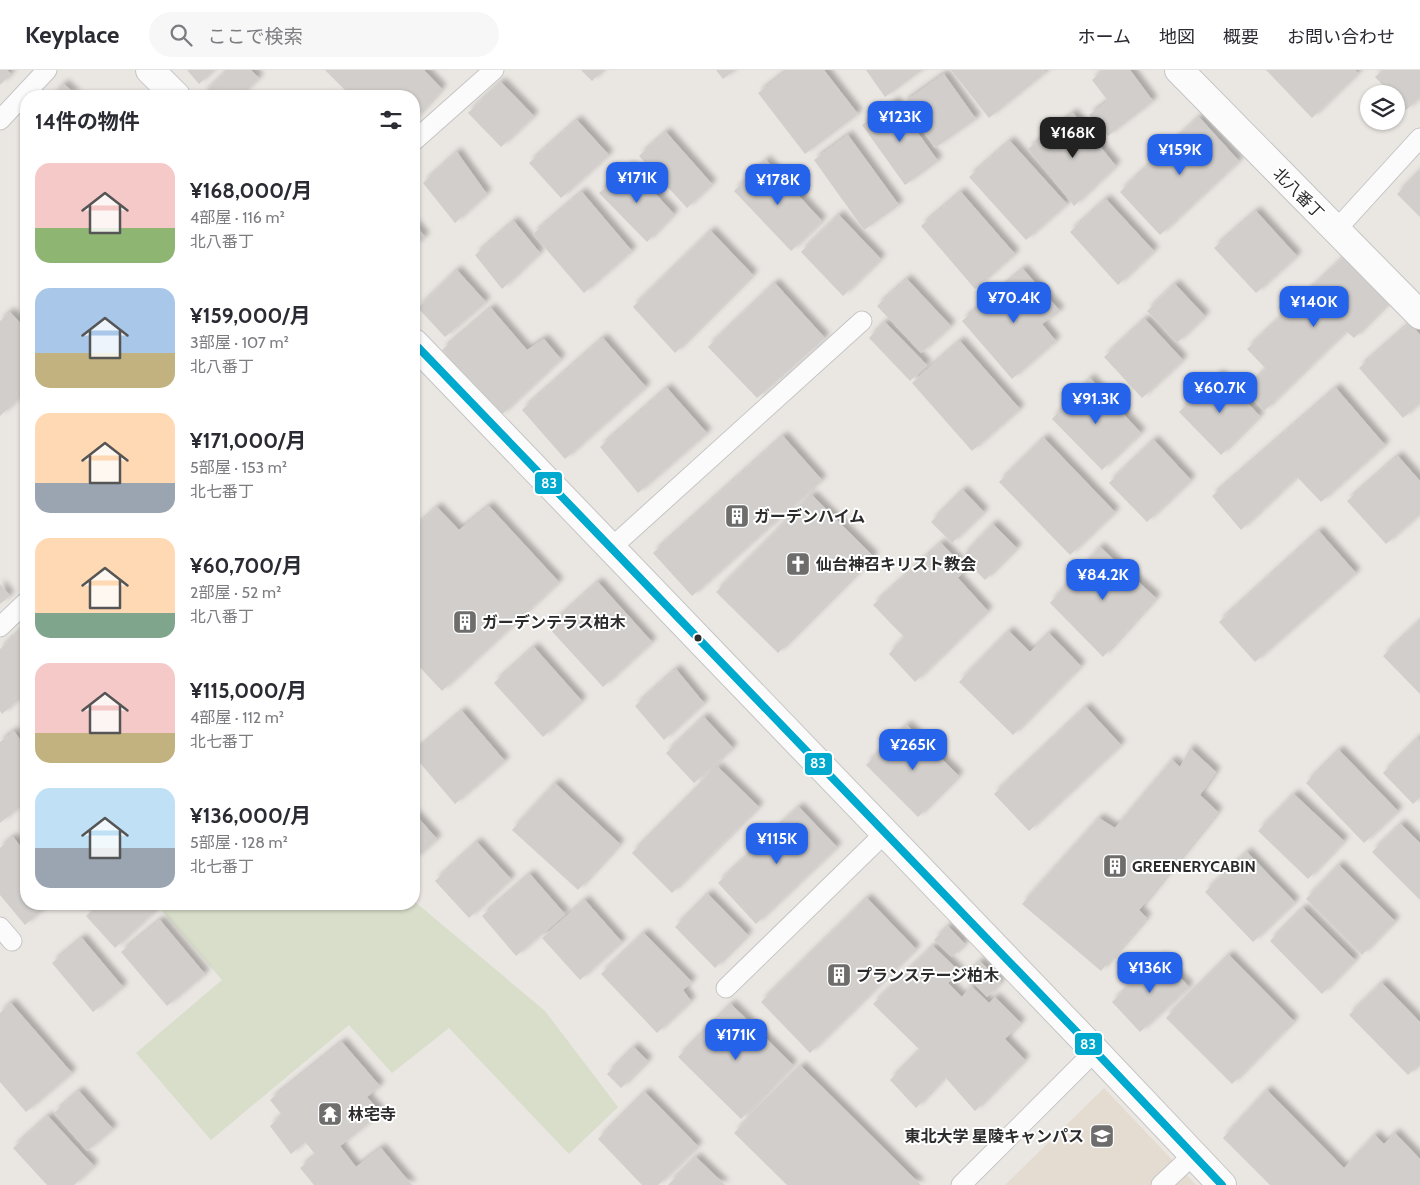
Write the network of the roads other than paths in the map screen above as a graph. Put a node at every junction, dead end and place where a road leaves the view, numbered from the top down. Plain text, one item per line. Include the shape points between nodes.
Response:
1 (47, 70) edge
2 (150, 70) edge
3 (494, 70) edge
4 (1179, 70) edge
5 (28, 90) edge
6 (170, 90) edge
7 (20, 99) edge
8 (0, 120) edge
9 (420, 136) edge
10 (1420, 138) edge
11 (1336, 230) junction
12 (1420, 315) edge
13 (862, 321) dead end
14 (420, 350) edge
15 (611, 548) junction
16 (20, 608) edge
17 (0, 627) edge
18 (885, 833) junction
19 (726, 988) dead end
20 (1095, 1051) junction
21 (1193, 1155) junction
22 (961, 1185) edge
23 (1161, 1185) edge
24 (1222, 1185) edge

1 - 5 lane
2 - 6 street
3 - 9 lane
4 - 11 street, 北八番丁
7 - 8 lane
10 - 11 lane
11 - 12 street, 北八番丁
13 - 15 lane
14 - 15 street
15 - 18 street
16 - 17 lane
18 - 19 lane
18 - 20 street
20 - 21 street
20 - 22 lane
21 - 23 lane
21 - 24 street

